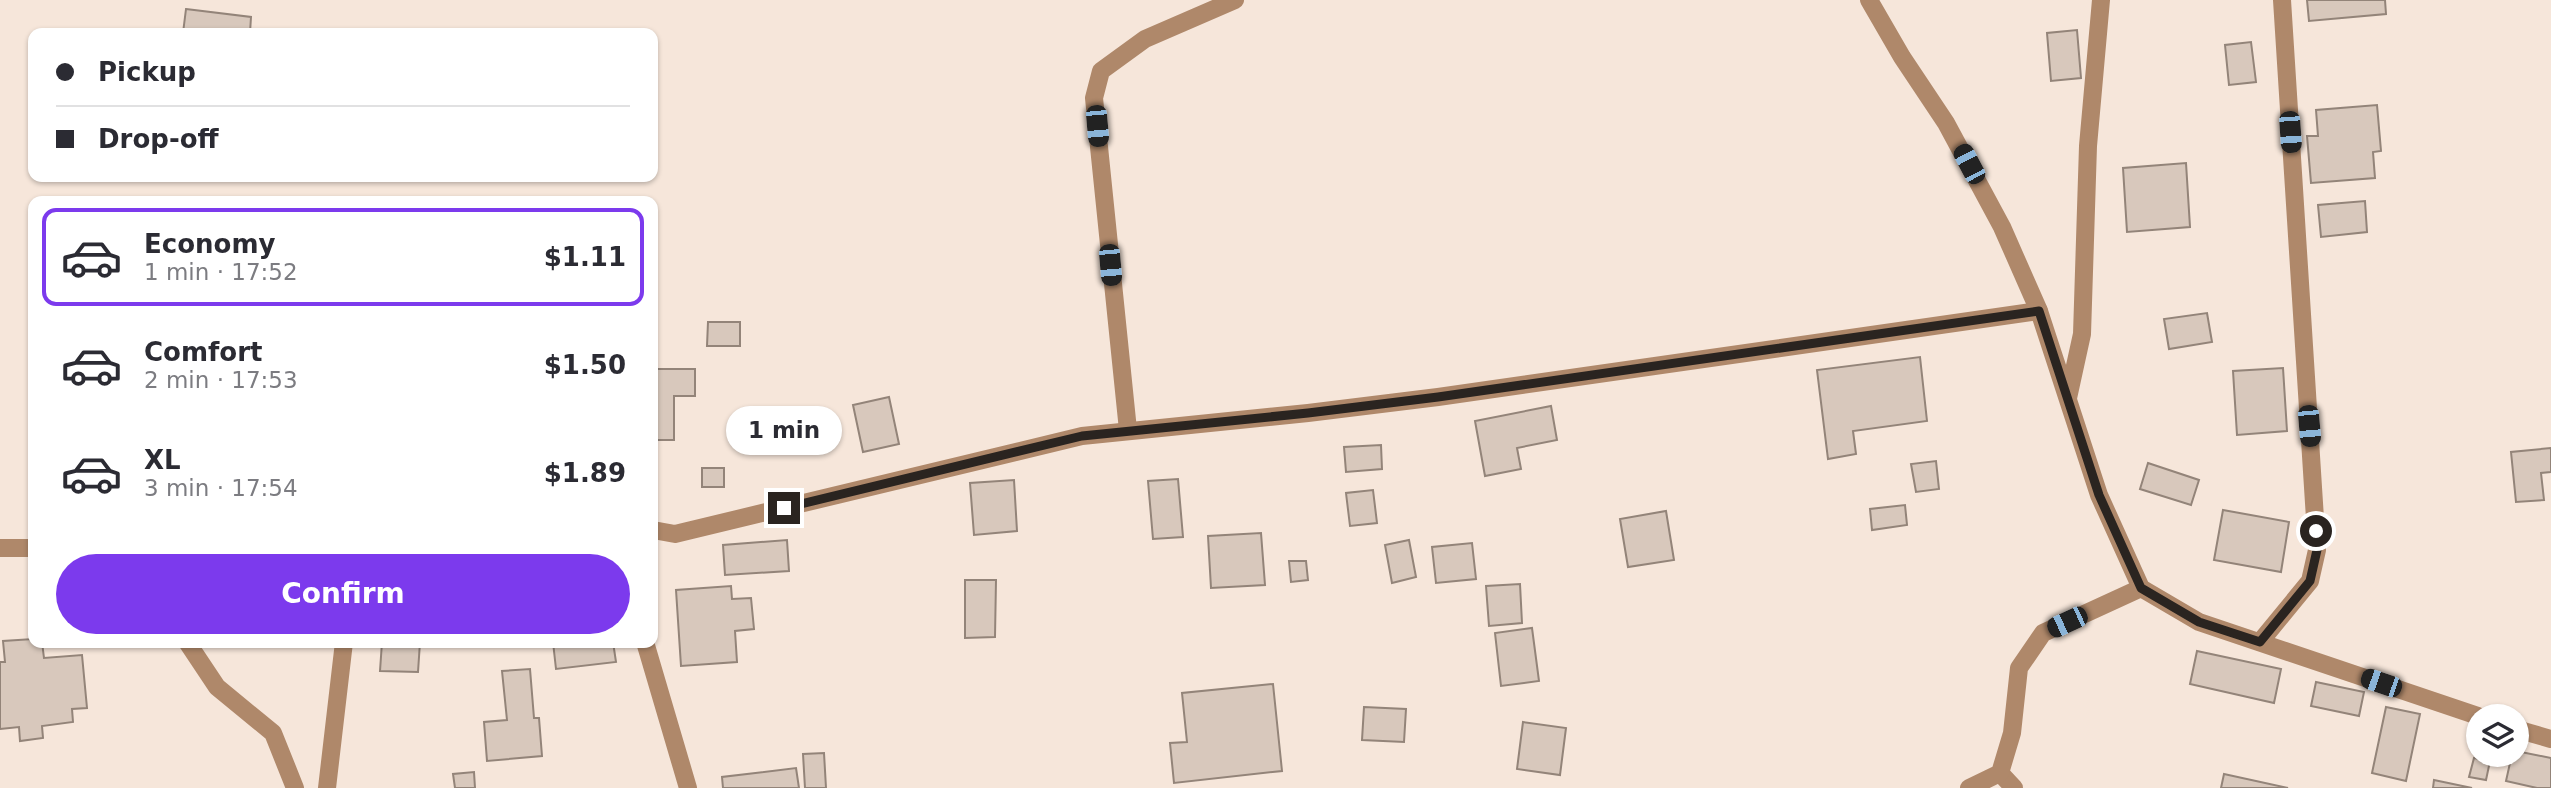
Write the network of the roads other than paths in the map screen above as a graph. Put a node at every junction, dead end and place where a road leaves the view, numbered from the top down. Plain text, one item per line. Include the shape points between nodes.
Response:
1 (1235, 0) edge
2 (1869, 0) edge
3 (2101, 0) edge
4 (2282, 0) edge
5 (2039, 311) junction
6 (2068, 398) junction
7 (1128, 430) junction
8 (658, 531) edge
9 (0, 548) edge
10 (28, 548) edge
11 (2141, 588) junction
12 (2260, 642) junction
13 (191, 648) edge
14 (343, 648) edge
15 (647, 648) edge
16 (2466, 712) edge
17 (2529, 733) edge
18 (2551, 739) edge
19 (2000, 773) junction
20 (295, 788) edge
21 (327, 788) edge
22 (688, 788) edge
23 (1969, 788) edge
24 (2014, 788) edge

1 - 7 street via 1145,39 1101,71 1094,98
2 - 5 street via 1947,123 2002,227
3 - 6 street via 2088,146 2081,334
4 - 12 street via 2317,550 2310,581
5 - 6 street
5 - 7 street via 1438,397
6 - 11 street via 2099,495
7 - 8 street via 1082,436 676,534
9 - 10 street
11 - 12 street via 2199,622
11 - 19 street via 2043,633 2019,668 2012,733
12 - 16 street
13 - 20 street via 217,687 273,733
14 - 21 street
15 - 22 street
17 - 18 street
19 - 23 street
19 - 24 street

